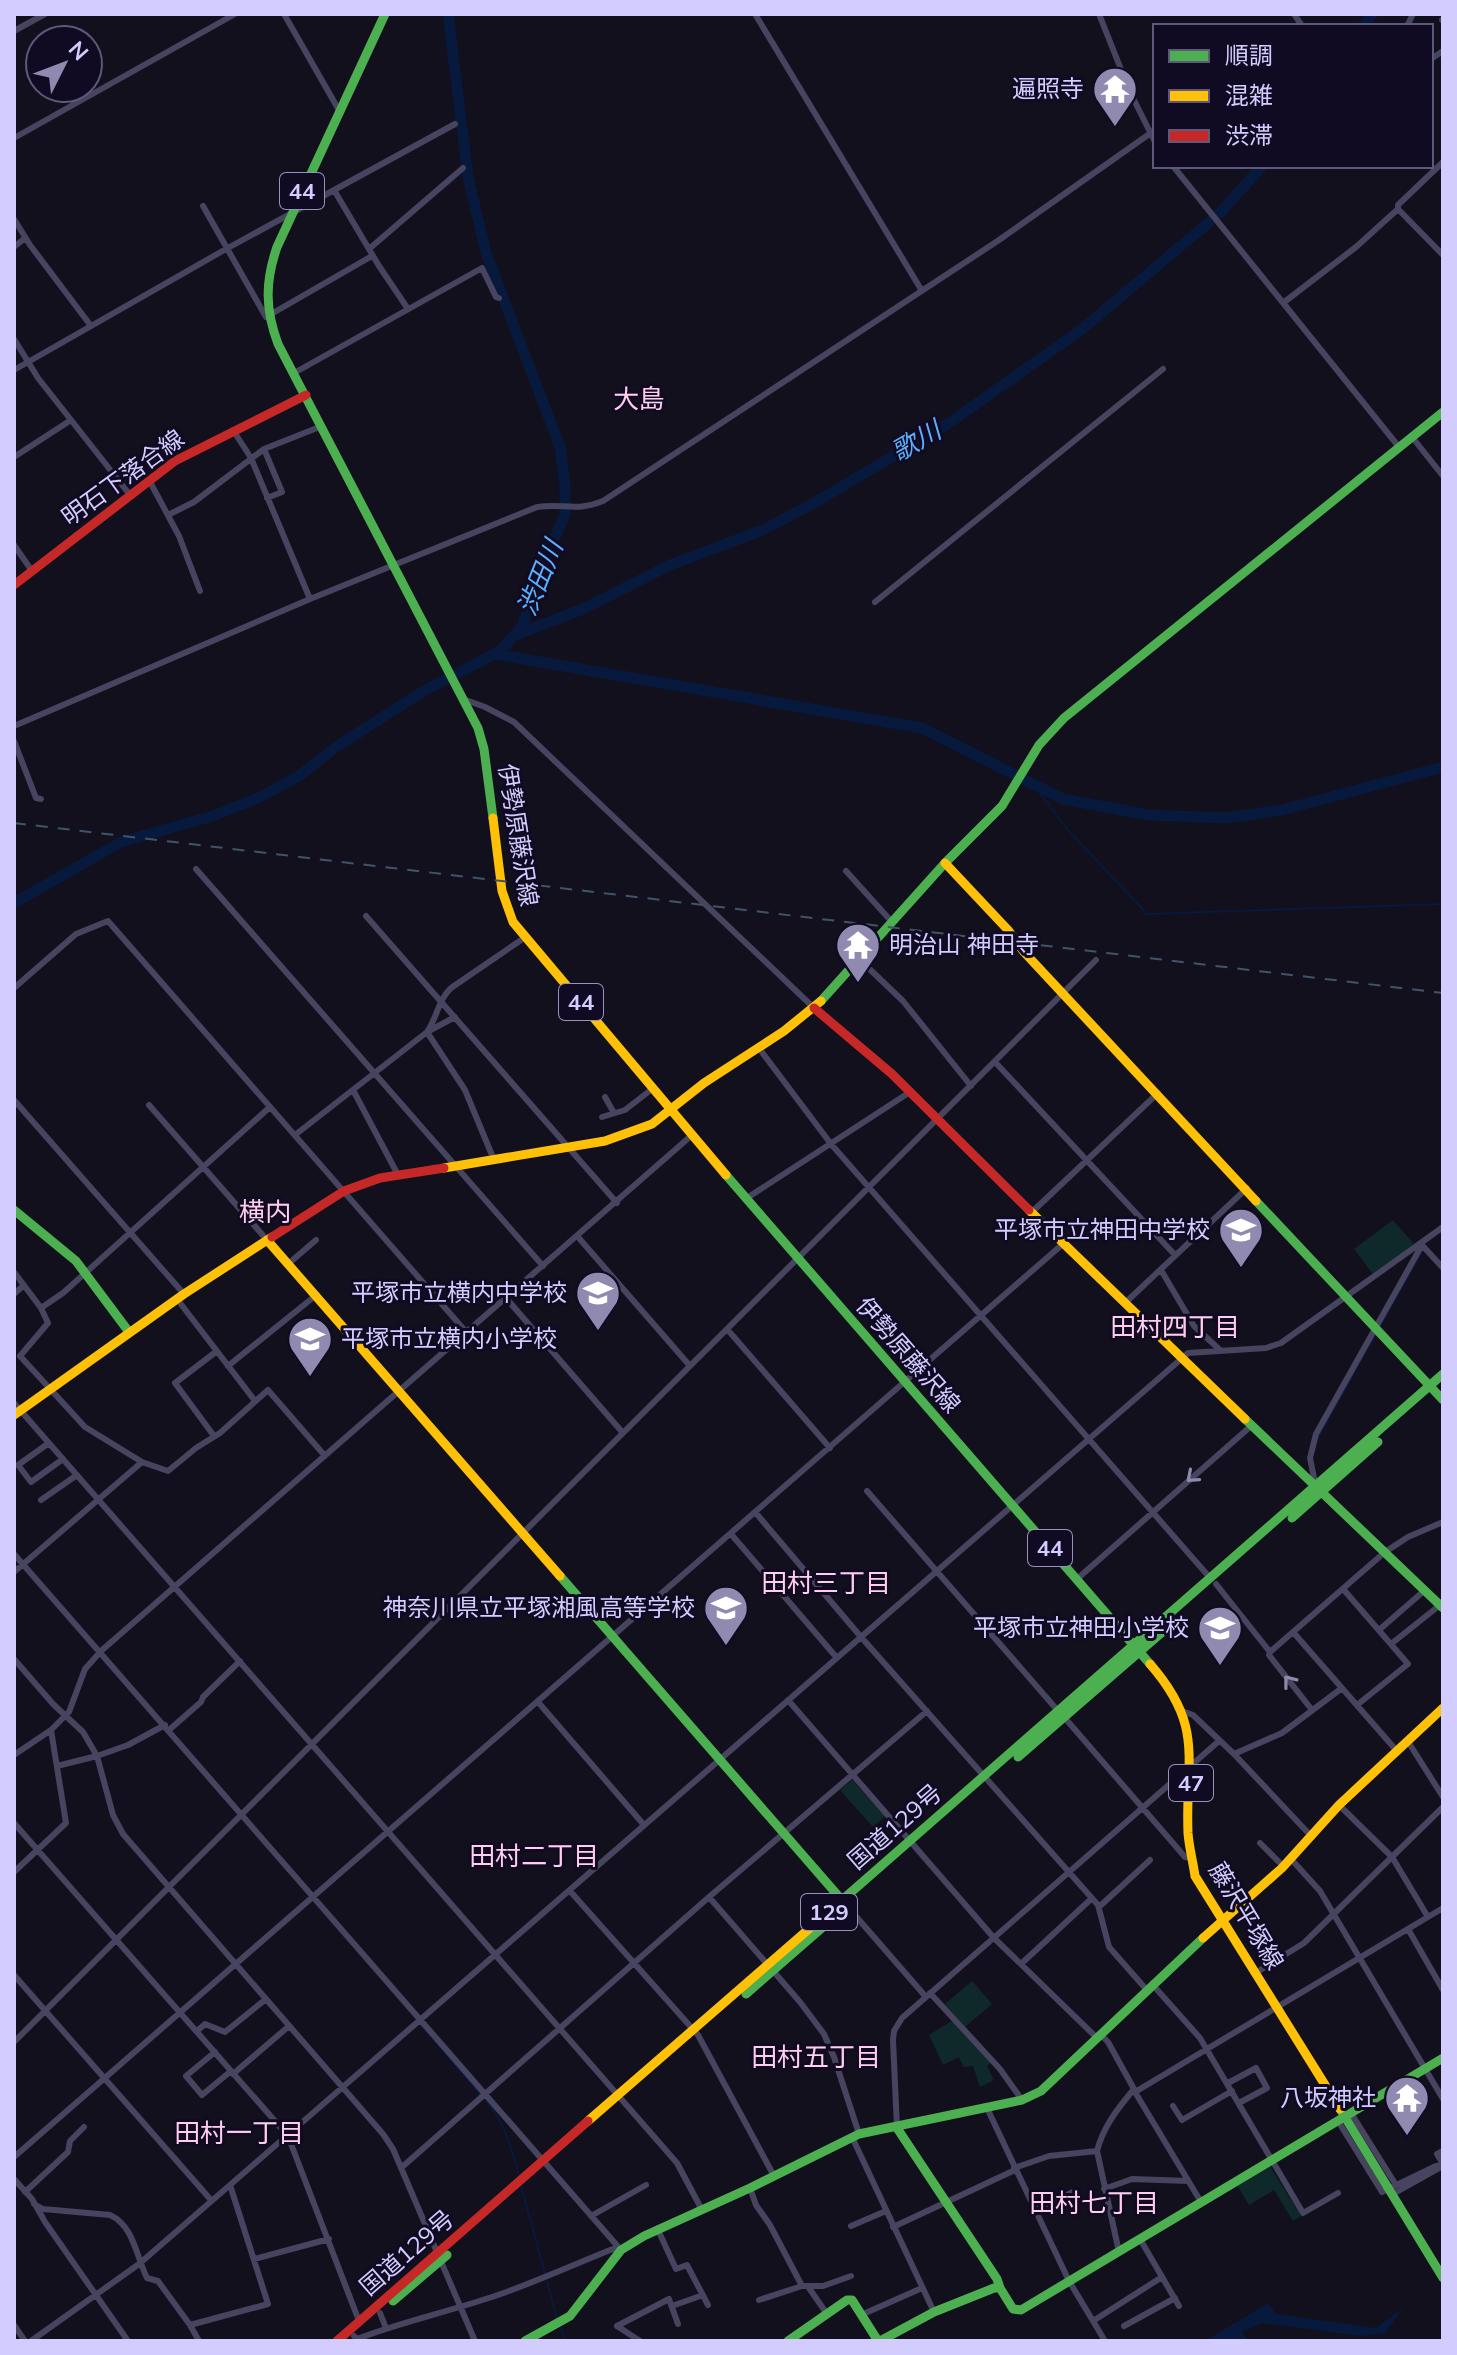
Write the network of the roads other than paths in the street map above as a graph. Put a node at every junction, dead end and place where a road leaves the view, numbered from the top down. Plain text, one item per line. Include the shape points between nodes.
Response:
1 (45, 14) edge
2 (235, 14) edge
3 (284, 14) edge
4 (385, 14) edge
5 (755, 14) edge
6 (1099, 14) edge
7 (14, 31) edge
8 (340, 112) junction
9 (455, 124) dead end
10 (1152, 132) edge
11 (14, 138) edge
12 (1443, 162) edge
13 (463, 168) dead end
14 (1175, 168) edge
15 (334, 190) junction
16 (203, 206) dead end
17 (1398, 209) junction
18 (291, 214) junction
19 (14, 219) edge
20 (25, 238) junction
21 (14, 247) edge
22 (226, 249) junction
23 (370, 252) junction
24 (1443, 255) edge
25 (922, 291) junction
26 (499, 298) dead end
27 (1283, 303) junction
28 (408, 309) junction
29 (266, 317) junction
30 (91, 326) junction
31 (14, 339) edge
32 (28, 361) junction
33 (1163, 369) dead end
34 (14, 370) edge
35 (294, 373) junction
36 (306, 395) junction
37 (1443, 412) edge
38 (71, 420) junction
39 (322, 426) junction
40 (233, 430) junction
41 (1412, 437) junction
42 (1399, 447) junction
43 (264, 449) junction
44 (14, 457) edge
45 (251, 458) junction
46 (1443, 476) edge
47 (149, 480) junction
48 (130, 495) junction
49 (267, 498) junction
50 (168, 515) junction
51 (14, 545) edge
52 (393, 565) junction
53 (32, 571) junction
54 (14, 585) edge
55 (200, 591) dead end
56 (310, 599) junction
57 (875, 602) dead end
58 (463, 699) junction
59 (14, 726) edge
60 (14, 741) edge
61 (41, 799) dead end
62 (945, 863) junction
63 (196, 869) dead end
64 (846, 871) dead end
65 (366, 916) dead end
66 (892, 922) junction
67 (524, 938) junction
68 (859, 959) junction
69 (1096, 960) dead end
70 (14, 988) edge
71 (1064, 992) junction
72 (441, 1000) junction
73 (814, 1008) junction
74 (455, 1017) junction
75 (427, 1032) junction
76 (758, 1047) junction
77 (995, 1062) junction
78 (373, 1074) junction
79 (971, 1086) junction
80 (652, 1089) junction
81 (353, 1090) junction
82 (910, 1092) junction
83 (1158, 1093) junction
84 (605, 1097) dead end
85 (14, 1100) edge
86 (149, 1105) dead end
87 (270, 1107) junction
88 (670, 1111) junction
89 (614, 1113) junction
90 (602, 1117) dead end
91 (936, 1120) junction
92 (295, 1135) junction
93 (692, 1135) junction
94 (831, 1144) junction
95 (569, 1148) junction
96 (494, 1160) junction
97 (1085, 1160) junction
98 (203, 1167) junction
99 (455, 1167) junction
100 (398, 1176) junction
101 (869, 1187) junction
102 (1247, 1188) junction
103 (344, 1191) junction
104 (747, 1198) junction
105 (617, 1203) junction
106 (14, 1210) edge
107 (1032, 1212) junction
108 (1443, 1227) edge
109 (129, 1232) junction
110 (578, 1237) junction
111 (267, 1240) junction
112 (316, 1240) dead end
113 (1064, 1243) junction
114 (1421, 1243) junction
115 (1175, 1255) junction
116 (797, 1259) junction
117 (288, 1264) junction
118 (543, 1266) junction
119 (1443, 1268) edge
120 (1161, 1270) junction
121 (85, 1271) junction
122 (14, 1272) edge
123 (24, 1285) junction
124 (14, 1294) edge
125 (180, 1296) junction
126 (315, 1296) junction
127 (1346, 1296) junction
128 (506, 1298) junction
129 (1125, 1303) junction
130 (41, 1308) junction
131 (982, 1316) junction
132 (1376, 1328) junction
133 (727, 1329) junction
134 (129, 1332) junction
135 (467, 1333) junction
136 (217, 1351) junction
137 (1221, 1351) junction
138 (1182, 1359) junction
139 (228, 1366) junction
140 (690, 1366) junction
141 (1443, 1374) edge
142 (906, 1383) junction
143 (1436, 1388) edge
144 (50, 1389) junction
145 (399, 1392) junction
146 (1443, 1400) edge
147 (255, 1401) junction
148 (16, 1409) edge
149 (1251, 1426) junction
150 (623, 1433) junction
151 (214, 1436) junction
152 (1089, 1439) junction
153 (49, 1443) junction
154 (830, 1448) junction
155 (325, 1456) junction
156 (63, 1459) junction
157 (142, 1462) junction
158 (77, 1475) junction
159 (1319, 1489) junction
160 (867, 1491) dead end
161 (41, 1500) dead end
162 (99, 1500) junction
163 (1012, 1505) junction
164 (755, 1512) junction
165 (1153, 1512) junction
166 (1443, 1522) edge
167 (523, 1534) junction
168 (731, 1534) junction
169 (1385, 1552) junction
170 (14, 1554) edge
171 (23, 1564) junction
172 (937, 1571) junction
173 (14, 1572) edge
174 (1077, 1579) junction
175 (1213, 1582) junction
176 (175, 1587) junction
177 (1344, 1590) junction
178 (1425, 1590) junction
179 (1441, 1603) edge
180 (1379, 1630) junction
181 (1293, 1632) junction
182 (614, 1637) junction
183 (861, 1637) junction
184 (1391, 1644) junction
185 (1138, 1648) junction
186 (101, 1651) junction
187 (1270, 1652) junction
188 (837, 1658) junction
189 (14, 1659) edge
190 (240, 1661) junction
191 (1342, 1688) junction
192 (788, 1700) junction
193 (538, 1702) junction
194 (1357, 1705) junction
195 (1443, 1708) edge
196 (1312, 1710) junction
197 (927, 1711) junction
198 (1182, 1711) junction
199 (1061, 1714) junction
200 (66, 1716) junction
201 (167, 1727) junction
202 (51, 1730) junction
203 (1407, 1740) junction
204 (1219, 1741) junction
205 (313, 1744) junction
206 (1396, 1750) junction
207 (15, 1752) edge
208 (1234, 1754) junction
209 (97, 1756) junction
210 (720, 1759) junction
211 (57, 1766) junction
212 (1192, 1766) junction
213 (853, 1776) junction
214 (1443, 1777) edge
215 (986, 1780) junction
216 (1435, 1782) junction
217 (1443, 1797) edge
218 (1339, 1805) junction
219 (1443, 1807) edge
220 (1143, 1808) junction
221 (243, 1815) junction
222 (14, 1823) edge
223 (644, 1825) junction
224 (389, 1832) junction
225 (784, 1833) junction
226 (1312, 1837) junction
227 (1260, 1843) dead end
228 (912, 1844) junction
229 (37, 1849) junction
230 (1392, 1857) junction
231 (1190, 1858) junction
232 (1150, 1860) dead end
233 (1287, 1863) junction
234 (15, 1868) edge
235 (1068, 1874) junction
236 (169, 1888) junction
237 (570, 1891) junction
238 (709, 1897) junction
239 (314, 1898) junction
240 (1091, 1899) junction
241 (844, 1903) junction
242 (1099, 1907) junction
243 (1442, 1912) edge
244 (1334, 1914) junction
245 (1428, 1917) junction
246 (1222, 1922) junction
247 (1408, 1929) junction
248 (994, 1938) junction
249 (117, 1941) junction
250 (496, 1956) junction
251 (1360, 1958) junction
252 (636, 1963) junction
253 (1021, 1964) junction
254 (237, 1966) junction
255 (770, 1968) junction
256 (1257, 1972) junction
257 (14, 1975) edge
258 (1149, 1987) junction
259 (1443, 1990) edge
260 (928, 1995) junction
261 (266, 1999) junction
262 (1278, 2006) junction
263 (46, 2012) junction
264 (181, 2013) junction
265 (421, 2021) junction
266 (289, 2026) junction
267 (560, 2030) junction
268 (197, 2031) junction
269 (696, 2032) junction
270 (1099, 2036) junction
271 (14, 2042) edge
272 (1206, 2048) junction
273 (215, 2052) junction
274 (1443, 2058) edge
275 (1426, 2069) junction
276 (232, 2072) junction
277 (105, 2079) junction
278 (1228, 2083) junction
279 (344, 2088) junction
280 (1135, 2090) junction
281 (1232, 2091) junction
282 (487, 2095) junction
283 (620, 2098) junction
284 (1443, 2099) edge
285 (1022, 2100) junction
286 (1239, 2103) junction
287 (1173, 2106) dead end
288 (987, 2108) junction
289 (1344, 2117) junction
290 (84, 2127) dead end
291 (897, 2128) junction
292 (856, 2135) junction
293 (288, 2136) junction
294 (1097, 2151) junction
295 (1443, 2151) edge
296 (14, 2157) edge
297 (1272, 2161) junction
298 (546, 2163) junction
299 (1443, 2165) edge
300 (401, 2168) junction
301 (1015, 2169) junction
302 (774, 2176) junction
303 (14, 2179) edge
304 (1188, 2181) junction
305 (230, 2185) junction
306 (646, 2185) dead end
307 (750, 2188) junction
308 (1104, 2189) junction
309 (1392, 2191) junction
310 (25, 2192) junction
311 (1073, 2192) dead end
312 (1338, 2193) dead end
313 (211, 2200) junction
314 (1201, 2202) junction
315 (946, 2203) junction
316 (34, 2204) junction
317 (702, 2210) junction
318 (1035, 2210) junction
319 (886, 2211) junction
320 (1303, 2213) junction
321 (591, 2216) junction
322 (1308, 2222) dead end
323 (851, 2226) dead end
324 (893, 2227) junction
325 (658, 2230) junction
326 (329, 2239) junction
327 (1140, 2239) junction
328 (621, 2250) junction
329 (1119, 2252) junction
330 (438, 2258) junction
331 (254, 2259) junction
332 (139, 2264) junction
333 (851, 2276) dead end
334 (1162, 2277) junction
335 (1443, 2278) edge
336 (1069, 2281) junction
337 (806, 2287) junction
338 (922, 2288) junction
339 (1000, 2288) junction
340 (96, 2295) junction
341 (703, 2295) junction
342 (1175, 2298) junction
343 (759, 2300) dead end
344 (708, 2305) dead end
345 (672, 2306) junction
346 (1179, 2306) dead end
347 (460, 2307) junction
348 (934, 2312) junction
349 (380, 2313) junction
350 (827, 2314) junction
351 (861, 2315) junction
352 (359, 2321) junction
353 (1093, 2321) junction
354 (678, 2324) dead end
355 (14, 2325) edge
356 (190, 2325) junction
357 (1124, 2326) dead end
358 (386, 2328) junction
359 (351, 2338) edge
360 (28, 2341) edge
361 (128, 2341) edge
362 (199, 2341) edge
363 (337, 2341) edge
364 (475, 2341) edge
365 (525, 2341) edge
366 (640, 2341) edge
367 (788, 2341) edge
368 (879, 2341) edge
369 (1105, 2341) edge

1 - 7 street
2 - 11 street
3 - 8 street
4 - 8 main road, 伊勢原藤沢線 / 44
5 - 25 street
6 - 10 street
8 - 18 main road, 伊勢原藤沢線 / 44
9 - 15 street
10 - 25 street
12 - 17 street
13 - 23 street
14 - 27 street
15 - 18 street
15 - 23 street
16 - 22 street
17 - 24 street
17 - 27 street
18 - 22 street
18 - 29 main road, 伊勢原藤沢線 / 44 via 269,268
19 - 20 street
20 - 21 street
20 - 30 street
22 - 29 street
22 - 30 street
23 - 28 street
23 - 29 street
25 - 52 street via 603,501 577,508 537,507
26 - 28 street via 482,268
27 - 42 street
28 - 35 street
29 - 35 main road, 伊勢原藤沢線 / 44
30 - 32 street
31 - 32 street
32 - 34 street
32 - 38 street
33 - 57 street
35 - 36 main road, 伊勢原藤沢線 / 44
36 - 39 main road, 伊勢原藤沢線 / 44
36 - 40 main road, 明石下落合線
37 - 41 main road
38 - 44 street
38 - 48 street
39 - 43 street
39 - 52 main road, 伊勢原藤沢線 / 44
40 - 45 street
40 - 47 main road, 明石下落合線
41 - 42 main road
41 - 46 street
42 - 62 main road via 1064,718 1039,745 1002,806
43 - 45 street
43 - 49 street via 282,492
45 - 49 street
45 - 50 street via 194,502
47 - 48 main road, 明石下落合線
47 - 50 street
48 - 53 main road, 明石下落合線
49 - 56 street
50 - 55 street
51 - 53 street
52 - 56 street
52 - 58 main road, 伊勢原藤沢線 / 44
53 - 54 main road, 明石下落合線
56 - 59 street
58 - 67 main road, 伊勢原藤沢線 / 44 via 484,749 505,904
58 - 73 street via 514,722
60 - 61 street via 36,798
62 - 66 main road
62 - 71 main road
63 - 78 street
64 - 66 street
65 - 72 street
66 - 68 main road
67 - 72 street
67 - 80 main road, 伊勢原藤沢線 / 44
68 - 73 main road
68 - 79 street via 903,1001
69 - 71 street
70 - 87 street via 76,934 108,921
71 - 77 street
71 - 83 main road
72 - 74 street
72 - 75 street
73 - 76 main road
73 - 82 main road
74 - 75 street
74 - 95 street
75 - 78 street
75 - 96 street via 465,1090
76 - 88 main road
76 - 94 street
77 - 79 street
77 - 97 street
78 - 81 street
78 - 99 street
79 - 91 street
80 - 88 main road, 伊勢原藤沢線 / 44
80 - 89 street
81 - 92 street
81 - 100 street
82 - 91 main road
82 - 94 street
83 - 97 street
83 - 102 main road
84 - 89 street
85 - 109 street
86 - 98 street
87 - 92 street
87 - 98 street
88 - 93 main road, 伊勢原藤沢線 / 44
88 - 95 main road via 641,1130
89 - 90 street
91 - 101 street
91 - 107 main road
92 - 103 street
93 - 104 main road, 伊勢原藤沢線 / 44
93 - 105 street
94 - 101 street
94 - 104 street
95 - 96 main road
95 - 105 street
96 - 99 main road
97 - 107 street
97 - 115 street
98 - 109 street
98 - 111 street
99 - 100 main road
99 - 118 street
100 - 103 main road
101 - 116 street
101 - 131 street
102 - 115 street
102 - 127 main road
103 - 111 main road
103 - 135 street
104 - 116 main road, 伊勢原藤沢線 / 44
105 - 110 street
106 - 121 main road
107 - 113 main road
108 - 114 street
109 - 121 street
109 - 125 street
110 - 118 street
110 - 140 street
111 - 117 main road
111 - 125 main road
112 - 117 street
113 - 129 main road
113 - 131 street
114 - 119 street
114 - 127 street
114 - 132 street
115 - 120 street
116 - 133 street
116 - 142 main road, 伊勢原藤沢線 / 44
117 - 126 main road
118 - 128 street
120 - 129 street
120 - 137 street via 1194,1326
121 - 130 street
121 - 134 main road
122 - 123 street
123 - 124 street
123 - 130 street
125 - 134 main road
125 - 136 street
126 - 139 street
126 - 145 main road
127 - 132 main road
127 - 137 street via 1281,1343
128 - 135 street
128 - 150 street
129 - 138 main road
130 - 144 street via 48,1323 20,1356
131 - 142 street
131 - 152 street
132 - 143 main road
132 - 159 street via 1311,1447 1311,1469
133 - 140 street
133 - 154 street
134 - 144 main road
135 - 145 street
136 - 139 street
136 - 151 street via 175,1383
137 - 138 street via 1188,1353
138 - 149 main road
138 - 152 street
139 - 147 street
140 - 150 street
141 - 143 main road, 国道129号 / 129
142 - 154 street
142 - 163 main road, 伊勢原藤沢線 / 44
143 - 146 main road
143 - 159 main road, 国道129号 / 129
144 - 148 main road
144 - 157 street via 85,1427
145 - 155 street
145 - 167 main road
147 - 151 street
147 - 155 street via 268,1390
148 - 153 street
149 - 159 main road
149 -> 165 street
150 - 167 street
151 - 157 street via 168,1471
152 - 163 street
152 - 165 street
153 - 156 street
153 - 156 street via 18,1465 31,1482
154 - 164 street
155 - 176 street
156 - 158 street
157 - 162 street
158 - 161 street
158 - 162 street
159 - 169 main road
159 - 175 main road, 国道129号 / 129
160 - 172 street
162 - 171 street
162 - 176 street
163 - 172 street
163 - 174 main road, 伊勢原藤沢線 / 44
164 - 168 street
164 - 183 street
165 - 174 street
165 - 175 street
166 - 169 street
167 - 182 main road
167 - 205 street
168 - 182 street
168 - 188 street
169 - 177 street
169 - 178 main road
170 - 171 street
171 - 173 street
171 - 186 street
172 - 183 street
172 - 199 street
174 - 185 main road, 伊勢原藤沢線 / 44
175 - 185 main road, 国道129号 / 129
175 - 187 street
176 - 186 street
176 - 190 street
177 - 180 street
177 - 181 street
178 - 179 main road
178 - 180 street
179 - 184 street
180 - 184 street
181 - 187 street
181 - 191 street
182 - 193 street
182 - 210 main road
183 - 188 street
183 - 197 street
184 - 194 street via 1408,1664
185 - 198 main road, 藤沢平塚線 / 47
185 - 199 main road, 国道129号 / 129
186 - 200 street via 85,1669
186 - 201 street
196 -> 187 street
188 - 192 street
189 - 200 street
190 - 201 street via 201,1702
190 - 205 street
191 - 194 street
191 - 196 street
192 - 210 street
192 - 213 street
193 - 223 street
193 - 224 street
194 - 206 street
195 - 203 main road
196 - 208 street via 1282,1733
197 - 213 street
197 - 215 street
198 - 204 street
198 - 212 main road, 藤沢平塚線 / 47
199 - 215 main road, 国道129号 / 129
199 - 220 street
200 - 202 street
200 - 209 street via 90,1740
201 - 209 street
201 - 221 street
202 - 207 street
202 - 211 street
203 - 206 main road
203 - 216 street
204 - 208 street
204 - 212 street
205 - 221 street
205 - 224 street
206 - 218 main road
208 - 226 street
209 - 211 street
209 - 236 street via 123,1834
210 - 223 street
210 - 225 main road
211 - 229 street via 66,1823
212 - 220 street
212 - 231 main road, 藤沢平塚線 / 47
213 - 225 street
213 - 228 street
214 - 216 street
215 - 228 main road, 国道129号 / 129
215 - 235 street
216 - 217 street
218 - 226 main road
218 - 230 street
219 - 230 street
220 - 231 street
220 - 235 street
221 - 236 street
221 - 239 street
222 - 229 street
223 - 237 street
224 - 239 street
224 - 250 street
225 - 238 street
225 - 241 main road
226 - 233 main road
227 - 233 street
228 - 241 main road, 国道129号 / 129
228 - 248 street
229 - 234 street
229 - 249 street
230 - 244 street
230 - 245 street
231 - 246 main road, 藤沢平塚線 / 47
232 - 242 street
233 - 244 street via 1320,1891
233 - 246 main road
235 - 240 street
235 - 248 street
236 - 249 street
236 - 254 street
237 - 250 street
237 - 252 street
238 - 252 street
238 - 255 street
239 - 254 street
239 - 265 street
240 - 242 street
240 - 253 street
241 - 255 main road, 国道129号 / 129
241 - 260 street
242 - 258 street via 1109,1947
243 - 245 street
244 - 251 street
244 - 256 street via 1304,1943
245 - 247 street
246 - 256 main road, 藤沢平塚線 / 47
246 - 258 main road
247 - 251 street
247 - 259 street
248 - 253 street
248 - 260 street
249 - 263 street
249 - 264 street
250 - 265 street
250 - 267 street
251 - 262 street
251 - 275 street
252 - 267 street
252 - 269 street
253 - 270 street
254 - 261 street
254 - 264 street
255 - 269 main road, 国道129号 / 129
255 - 292 street via 824,2034
256 - 262 main road, 藤沢平塚線 / 47
257 - 263 street
258 - 270 main road
258 - 272 street
260 - 285 street via 1000,2069
260 - 291 street via 894,2031
261 - 266 street
261 - 268 street via 225,2032 205,2024
262 - 272 street
262 - 289 main road, 藤沢平塚線 / 47
263 - 271 street
263 - 277 street
264 - 268 street
264 - 277 street
265 - 279 street
265 - 282 street
266 - 276 street
266 - 279 street
267 - 282 street
267 - 283 street
268 - 273 street
269 - 283 main road, 国道129号 / 129
269 - 302 street
270 - 280 street via 1108,2042
270 - 285 main road via 1054,2081
272 - 278 street
272 - 280 street
273 - 276 street
273 - 276 street via 186,2076 202,2095
274 - 275 main road
275 - 284 street
275 - 289 main road
276 - 293 street
277 - 296 street
277 - 313 street
278 - 281 street
278 - 286 street via 1256,2068 1267,2088
279 - 293 street
279 - 300 street via 383,2134
280 - 294 street via 1117,2110
280 - 304 street
281 - 286 street
281 - 287 street via 1182,2120
282 - 298 street
282 - 300 street
283 - 298 main road, 国道129号 / 129
283 - 317 street via 677,2163
285 - 288 main road
286 - 297 street
288 - 291 main road
288 - 301 street
289 - 297 main road
289 - 309 main road, 藤沢平塚線 / 47
290 - 310 street via 70,2141 68,2152
291 - 292 main road
291 - 315 main road
292 - 302 main road
292 - 319 street
293 - 305 street
293 - 326 street
294 - 301 street via 1049,2156
294 - 308 street
295 - 299 street via 1437,2154
297 - 314 main road
297 - 320 street
298 - 321 street
298 - 330 main road, 国道129号 / 129
299 - 309 street
300 - 330 street
301 - 315 street
301 - 318 street
302 - 307 main road
303 - 310 street
304 - 308 street via 1132,2179
304 - 314 street
305 - 313 street
305 - 331 street
306 - 321 street
307 - 317 main road
307 - 337 street
308 - 329 street
309 - 335 main road, 47
310 - 316 street
311 - 318 street
312 - 320 street
313 - 332 street
314 - 327 main road
315 - 324 street
315 - 339 main road
316 - 332 street via 118,2219 130,2234
316 - 340 street
317 - 325 main road
318 - 336 street
319 - 323 street
319 - 324 street
320 - 322 street
321 - 328 street
324 - 338 street
325 - 328 main road
325 - 341 street via 676,2269 687,2265
326 - 331 street
326 - 352 street
327 - 329 main road
327 - 334 street
328 - 347 street
328 - 365 main road via 560,2324
329 - 336 main road
330 - 347 street
330 - 349 main road, 国道129号 / 129
330 - 352 main road, 国道129号 / 129
331 - 356 street via 268,2304
332 - 340 street
332 - 356 street
333 - 337 street
334 - 342 street
334 - 353 street
336 - 339 main road via 1016,2311
336 - 353 street
337 - 343 street
337 - 350 street
338 - 348 street
338 - 351 street
339 - 348 main road
340 - 360 street
340 - 361 street
341 - 344 street
341 - 345 street
342 - 346 street
342 - 357 street
345 - 354 street
345 - 366 street via 669,2299 617,2326
347 - 358 street
347 - 364 street
348 - 368 main road
349 - 358 street
349 - 359 main road, 国道129号 / 129
350 - 351 main road via 852,2300
350 - 367 main road
351 - 368 main road
352 - 363 main road, 国道129号 / 129
353 - 369 street
355 - 360 street
356 - 362 street
358 - 359 street

